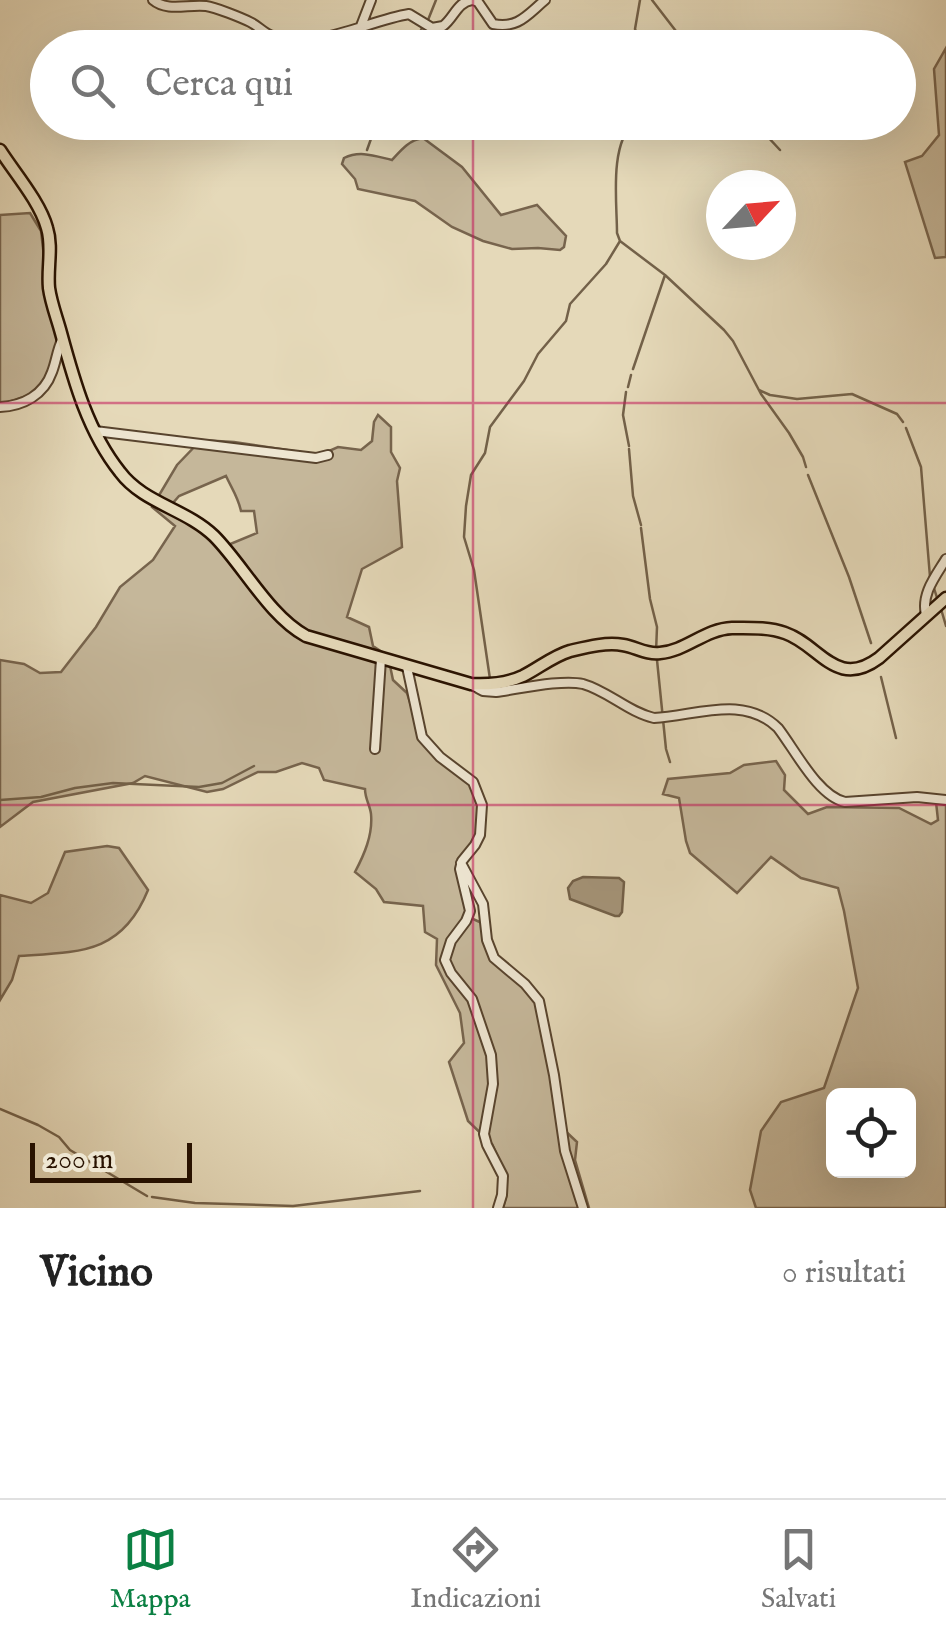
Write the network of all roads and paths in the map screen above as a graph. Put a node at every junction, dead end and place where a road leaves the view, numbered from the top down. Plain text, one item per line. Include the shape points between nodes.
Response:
1 (153, 0) edge
2 (372, 0) edge
3 (473, 0) edge
4 (546, 0) edge
5 (361, 26) junction
6 (261, 30) edge
7 (352, 30) edge
8 (0, 150) edge
9 (62, 339) junction
10 (0, 408) edge
11 (95, 431) junction
12 (328, 455) dead end
13 (946, 559) edge
14 (941, 602) edge
15 (926, 615) junction
16 (381, 659) junction
17 (407, 667) junction
18 (470, 684) junction
19 (375, 749) dead end
20 (946, 800) edge
21 (461, 863) junction
22 (498, 1208) edge
23 (583, 1208) edge

1 - 6 street via 212,6
2 - 5 street
3 - 4 street via 493,24 506,27
3 - 5 street via 458,6 443,26 432,28 409,14
5 - 7 street
8 - 9 main road via 46,222 49,286
9 - 10 street via 42,387 23,404
9 - 11 main road
11 - 12 street
11 - 16 main road via 126,479 202,526 294,628
13 - 15 street via 923,602
14 - 15 main road
15 - 18 main road via 873,662 852,668 833,666 790,635 722,629 657,654 596,646 562,654 513,680
16 - 17 main road
16 - 19 street
17 - 18 main road
17 - 21 street via 422,736 479,794 480,834
18 - 20 street via 496,692 578,683 644,716 726,708 754,712 778,728 837,800
21 - 22 street via 470,911 446,960 472,999 491,1055 484,1134 503,1176
21 - 23 street via 483,904 494,958 531,989 541,1008 567,1158

